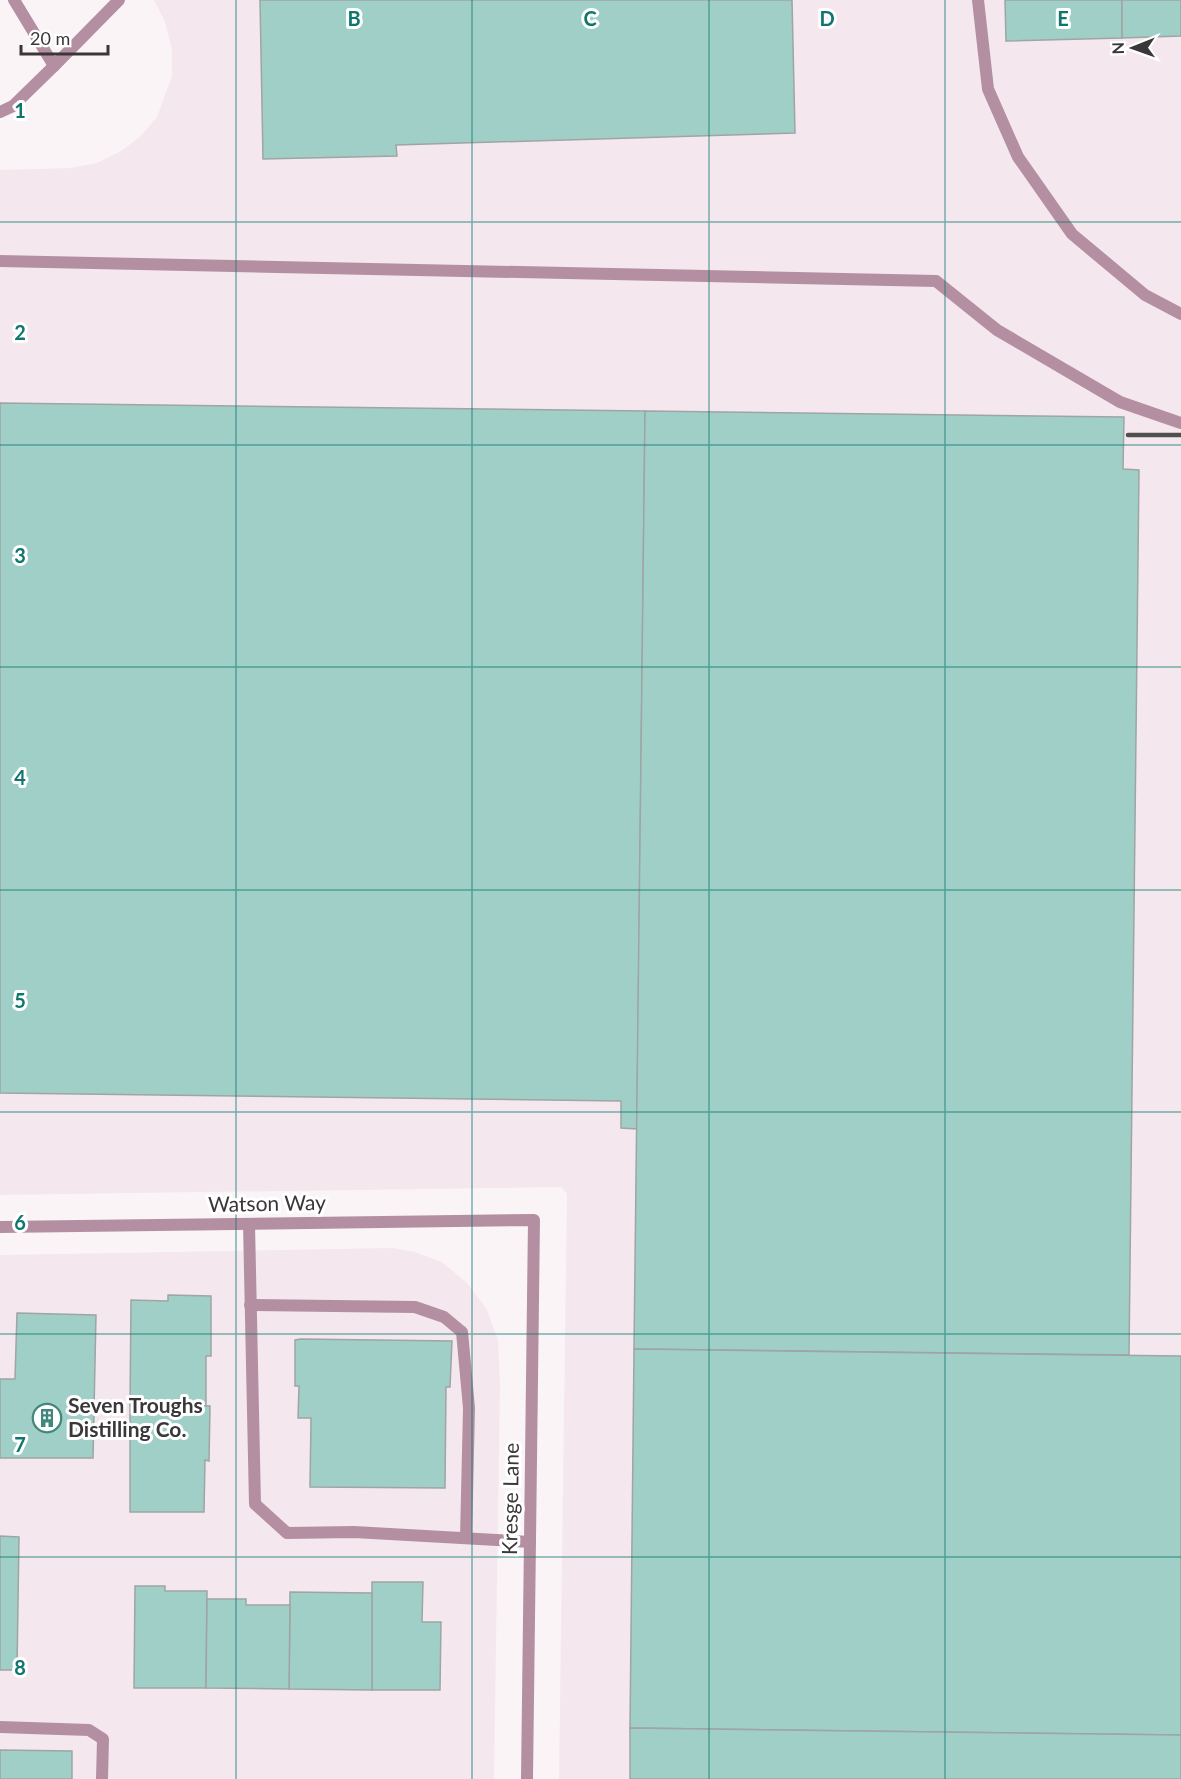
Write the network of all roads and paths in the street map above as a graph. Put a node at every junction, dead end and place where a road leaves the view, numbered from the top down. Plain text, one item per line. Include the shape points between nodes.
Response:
1 (14, 0) edge
2 (119, 0) edge
3 (978, 0) edge
4 (54, 66) junction
5 (0, 112) edge
6 (0, 261) edge
7 (1181, 314) edge
8 (1181, 423) edge
9 (534, 1220) joint
10 (249, 1224) junction
11 (0, 1227) edge
12 (250, 1305) junction
13 (466, 1538) junction
14 (530, 1542) junction
15 (0, 1727) edge
16 (102, 1779) edge
17 (527, 1779) edge

1 - 4 street
2 - 4 street
3 - 7 street via 988,89 1018,157 1072,234 1145,295
4 - 5 street via 13,106
6 - 8 street via 936,281 997,330 1120,402
9 - 10 street, Watson Way
9 - 14 street, Kresge Lane
10 - 11 street, Watson Way
10 - 12 street
12 - 13 street via 255,1504 287,1533
12 - 13 street via 415,1307 444,1317 462,1332 469,1408
13 - 14 street
14 - 17 street, Kresge Lane
15 - 16 street via 89,1730 103,1739

